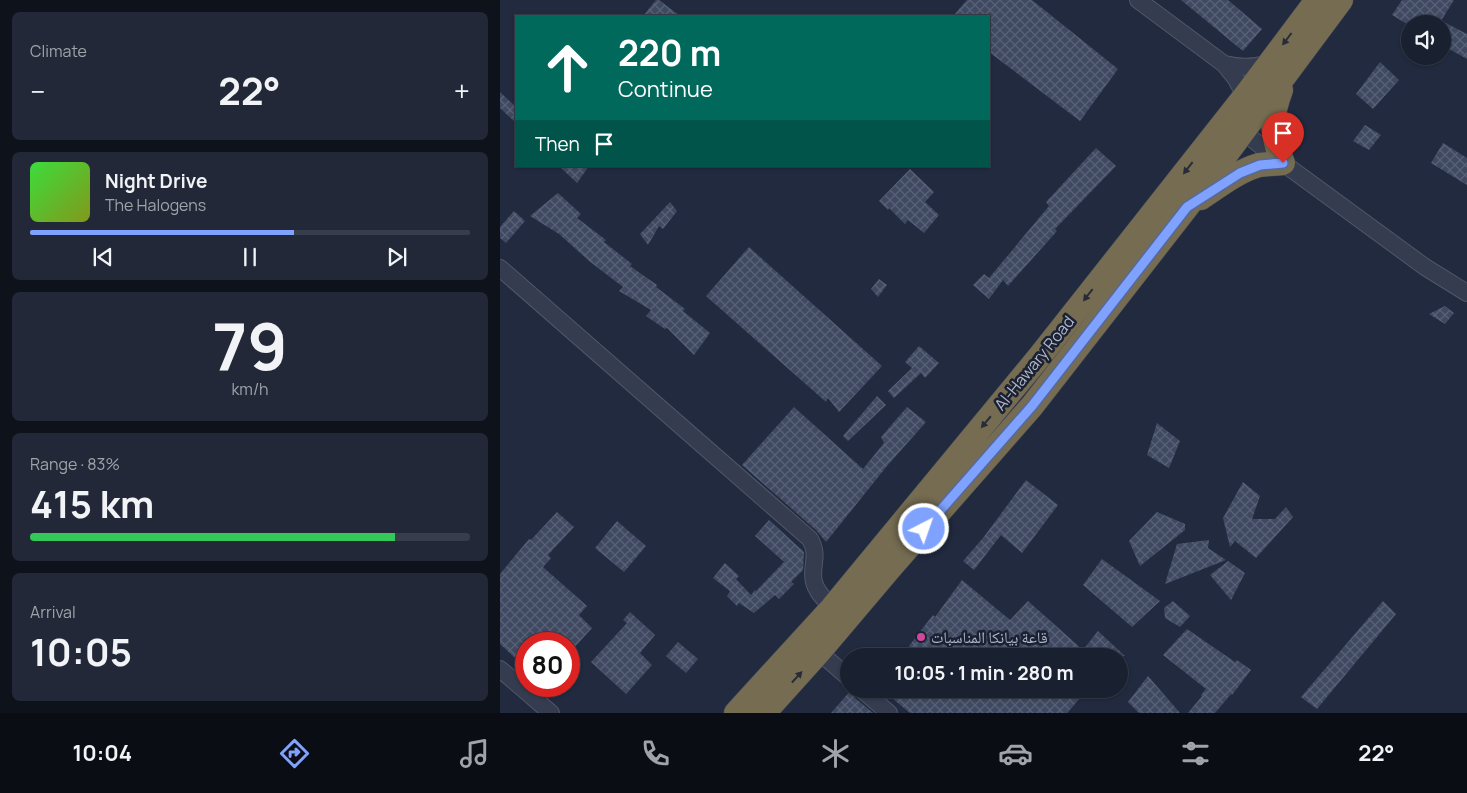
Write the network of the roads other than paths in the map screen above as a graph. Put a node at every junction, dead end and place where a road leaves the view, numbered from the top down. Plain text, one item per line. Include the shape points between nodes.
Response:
1 (1138, 0) edge
2 (1317, 0) edge
3 (1340, 0) edge
4 (1224, 64) junction
5 (1279, 66) junction
6 (1244, 96) junction
7 (1243, 132) junction
8 (1283, 163) junction
9 (1187, 207) junction
10 (500, 268) edge
11 (1467, 292) edge
12 (883, 561) junction
13 (832, 608) junction
14 (820, 652) junction
15 (500, 669) edge
16 (840, 670) edge
17 (872, 698) edge
18 (550, 713) edge
19 (736, 713) edge
20 (764, 713) edge
21 (889, 713) edge

1 - 4 street
2 -> 5 highway, Al-Hawary Road
3 - 5 highway, Al-Hawary Road
4 - 5 street
4 - 6 street
5 - 6 highway, Al-Hawary Road
5 - 7 highway, Al-Hawary Road
5 - 8 highway via 1273,120 1275,144
6 -> 12 highway, Al-Hawary Road
7 - 8 street
7 - 9 highway, Al-Hawary Road
8 - 9 highway via 1260,165 1240,173
8 - 11 street via 1425,267
9 - 12 highway, Al-Hawary Road via 1032,406
10 - 13 street via 810,540 815,552 814,581
12 - 13 highway, Al-Hawary Road
12 - 14 highway, Al-Hawary Road
13 - 19 highway, Al-Hawary Road
14 - 16 street
20 -> 14 highway, Al-Hawary Road
15 - 18 street
17 - 21 street

